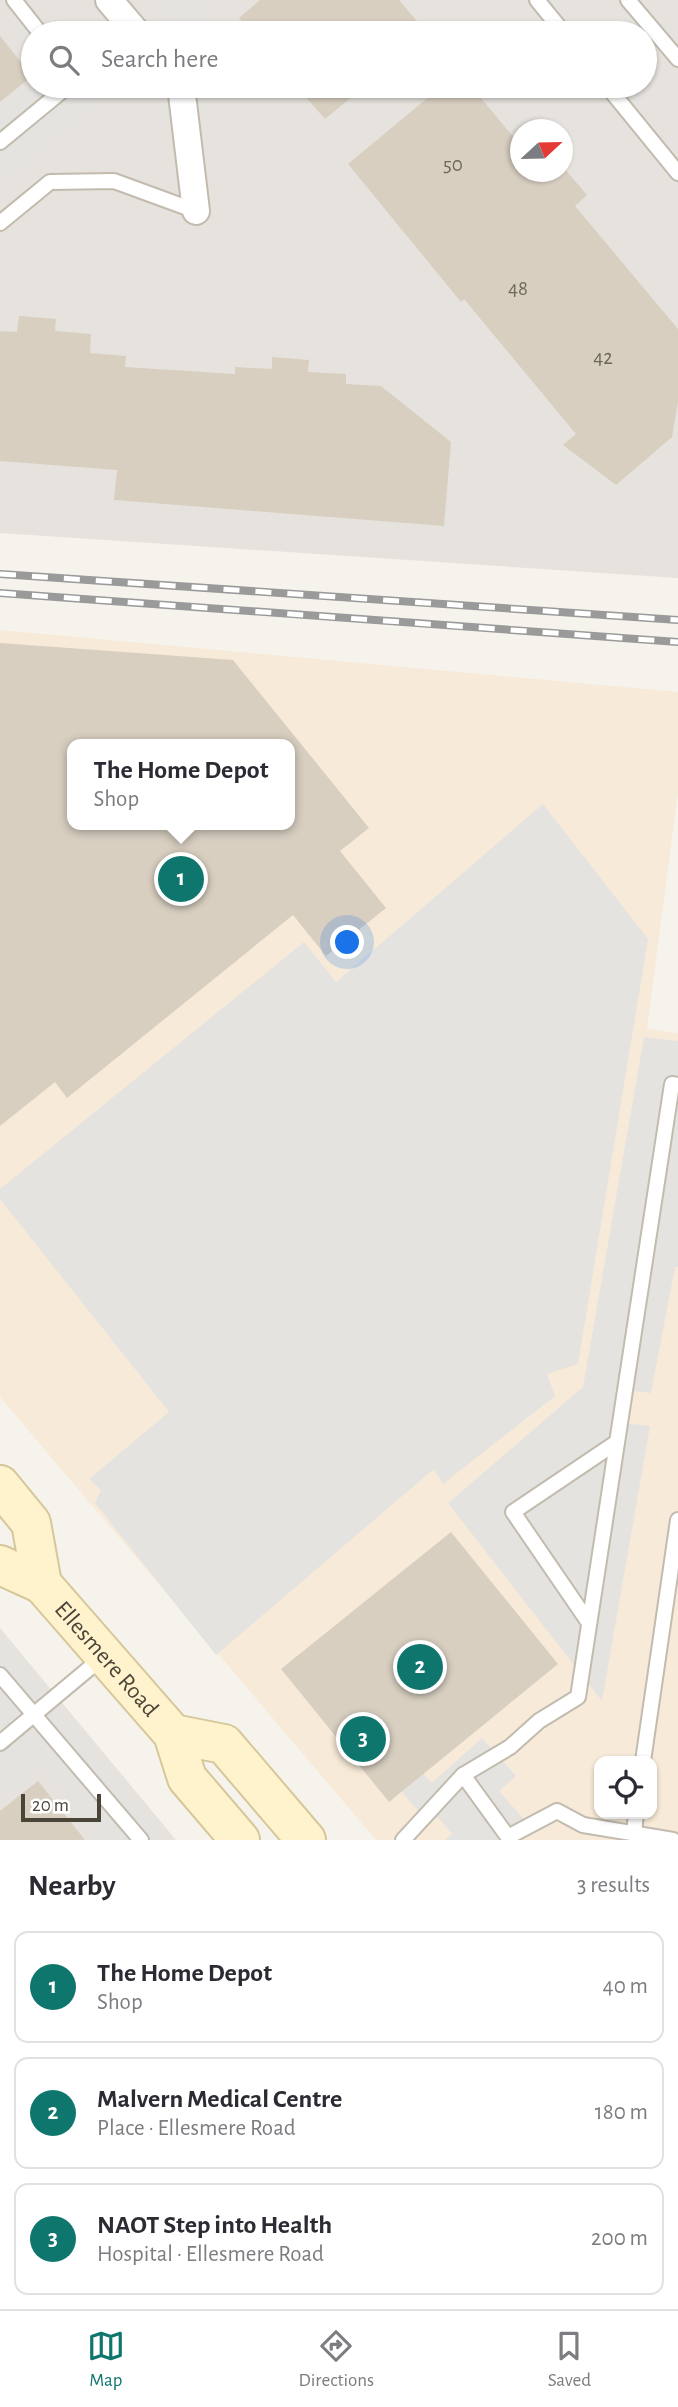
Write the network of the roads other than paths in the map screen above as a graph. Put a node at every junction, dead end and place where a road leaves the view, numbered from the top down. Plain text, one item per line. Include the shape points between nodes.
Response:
1 (14, 0) edge
2 (109, 0) edge
3 (537, 0) edge
4 (628, 0) edge
5 (31, 21) edge
6 (125, 21) edge
7 (554, 21) edge
8 (646, 21) edge
9 (657, 35) edge
10 (678, 60) edge
11 (53, 98) edge
12 (182, 98) edge
13 (617, 98) edge
14 (0, 142) edge
15 (678, 173) edge
16 (196, 211) joint
17 (0, 223) edge
18 (678, 1084) edge
19 (617, 1442) junction
20 (0, 1485) edge
21 (678, 1520) edge
22 (0, 1565) edge
23 (42, 1584) junction
24 (589, 1623) junction
25 (105, 1656) junction
26 (0, 1675) edge
27 (35, 1714) junction
28 (173, 1734) junction
29 (0, 1743) edge
30 (644, 1756) edge
31 (463, 1776) junction
32 (635, 1819) edge
33 (634, 1833) junction
34 (507, 1839) edge
35 (141, 1840) edge
36 (240, 1840) edge
37 (306, 1840) edge
38 (403, 1840) edge
39 (673, 1840) edge

1 - 5 lane
2 - 6 street
3 - 7 lane
4 - 8 lane
9 - 10 lane
11 - 14 lane
12 - 16 street
13 - 15 lane
16 - 17 lane via 114,181 50,182
18 - 19 lane via 673,1084
19 - 24 lane
19 - 24 lane via 513,1512
20 - 23 main road, Ellesmere Road via 32,1524
21 - 30 lane
22 - 23 main road, Ellesmere Road
23 - 25 main road, Ellesmere Road
24 - 31 lane via 578,1697
25 - 27 lane
25 - 28 main road, Ellesmere Road
26 - 27 lane
27 - 29 lane
27 - 35 lane
28 - 36 main road, Ellesmere Road via 187,1778
28 - 37 main road, Ellesmere Road via 224,1744
31 - 34 lane
31 - 38 lane
32 - 33 lane
33 - 34 lane via 583,1825 557,1811
33 - 39 lane

